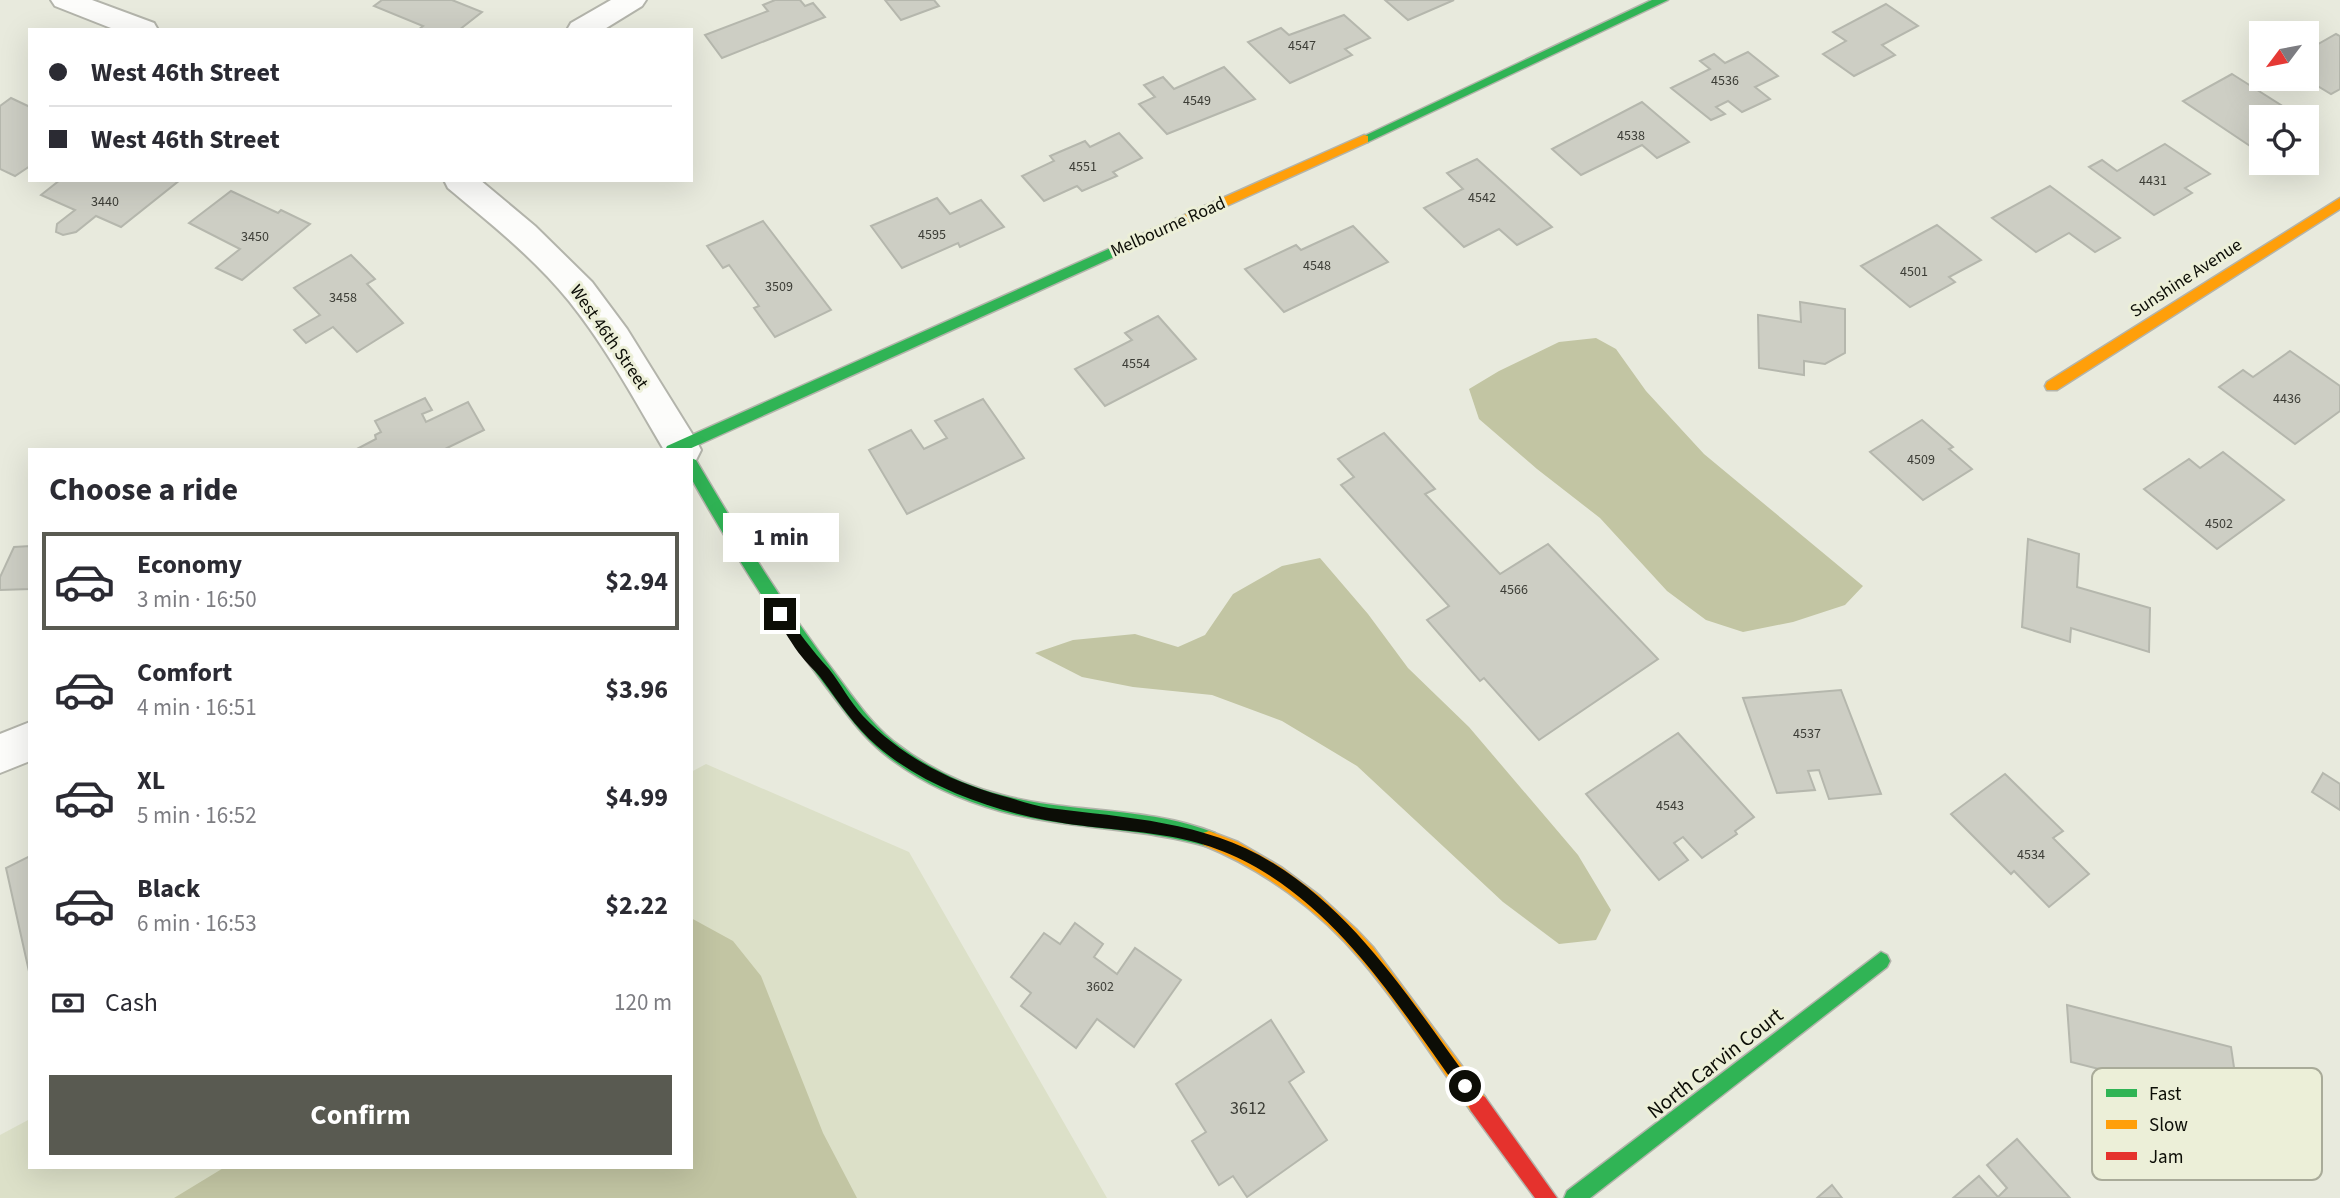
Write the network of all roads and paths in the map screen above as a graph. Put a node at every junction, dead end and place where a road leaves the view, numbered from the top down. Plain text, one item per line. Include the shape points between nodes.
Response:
1 (65, 0) edge
2 (632, 0) edge
3 (1662, 0) edge
4 (139, 28) edge
5 (584, 28) edge
6 (461, 182) edge
7 (2340, 203) edge
8 (2052, 386) dead end
9 (680, 448) edge
10 (691, 448) edge
11 (693, 471) edge
12 (28, 742) edge
13 (0, 754) edge
14 (1881, 961) dead end
15 (1547, 1198) edge
16 (1574, 1198) edge

1 - 4 street
2 - 5 street
3 - 10 street, Melbourne Road
6 - 9 street, West 46th Street via 524,234 580,291 615,338
7 - 8 street, Sunshine Avenue
11 - 15 street, West 46th Street via 806,653 883,744 953,787 1005,804 1045,814 1164,827 1218,843 1269,868 1334,917 1367,953
12 - 13 street
14 - 16 street, North Carvin Court

